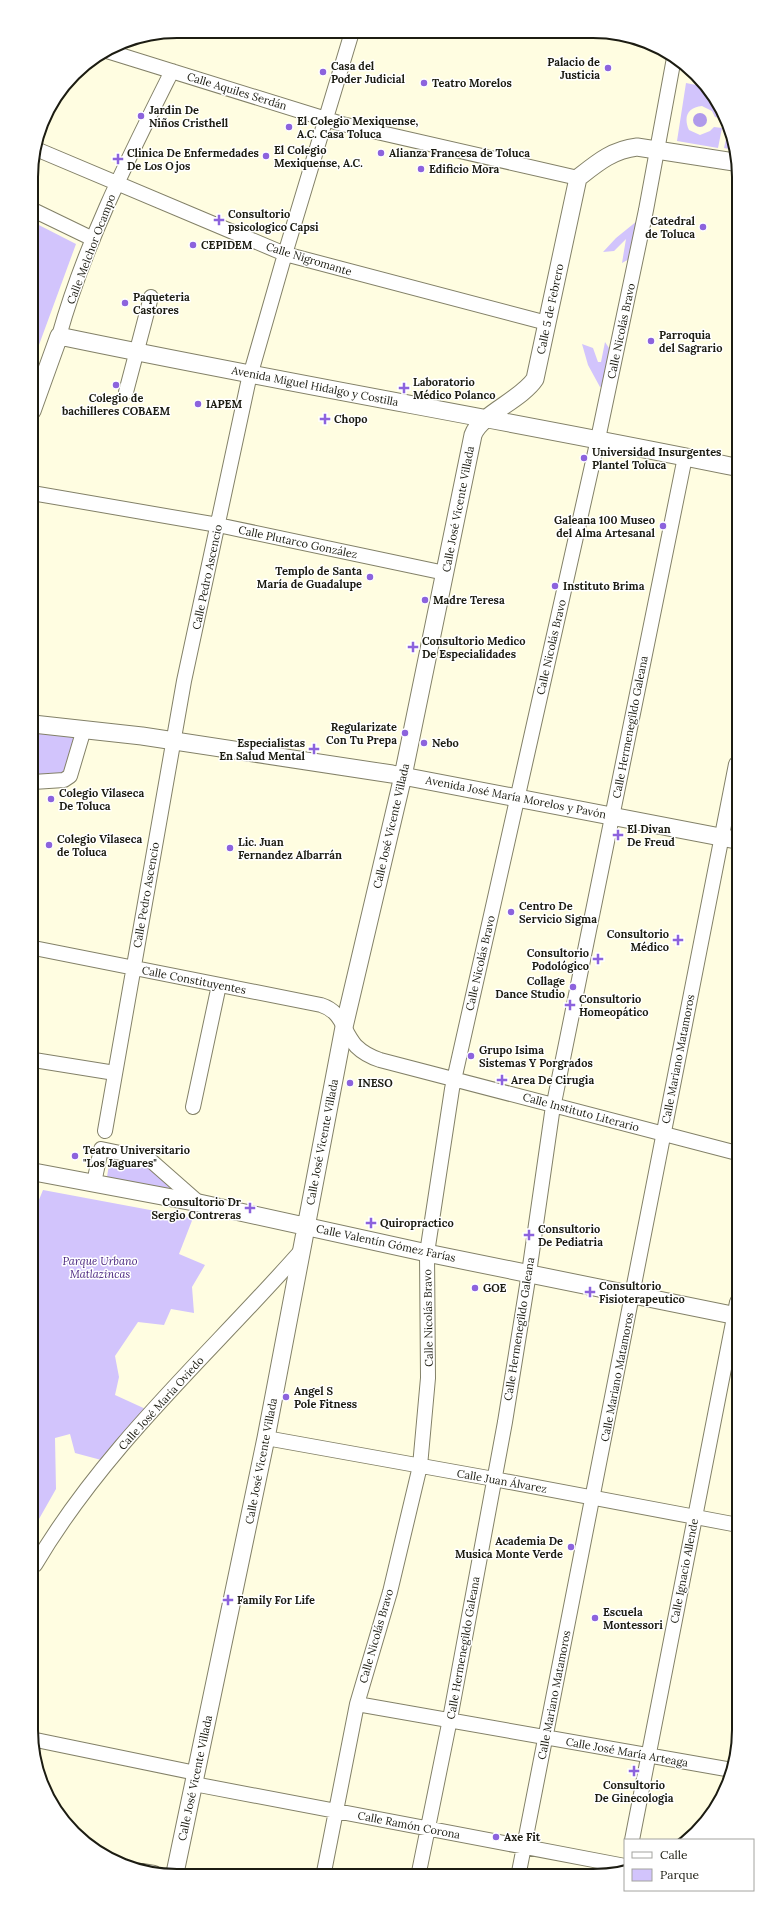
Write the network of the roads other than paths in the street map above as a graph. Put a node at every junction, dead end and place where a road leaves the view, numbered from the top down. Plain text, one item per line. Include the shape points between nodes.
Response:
1 (350, 38) edge
2 (115, 53) edge
3 (673, 64) edge
4 (172, 71) junction
5 (326, 119) junction
6 (658, 149) junction
7 (41, 151) edge
8 (731, 162) edge
9 (578, 178) junction
10 (116, 183) junction
11 (38, 212) edge
12 (93, 238) junction
13 (285, 254) junction
14 (151, 297) dead end
15 (547, 324) junction
16 (59, 336) junction
17 (136, 352) junction
18 (250, 373) junction
19 (126, 392) dead end
20 (38, 394) edge
21 (487, 419) junction
22 (598, 439) junction
23 (684, 457) junction
24 (732, 466) edge
25 (38, 494) edge
26 (218, 525) junction
27 (445, 573) junction
28 (38, 724) edge
29 (84, 729) junction
30 (173, 741) junction
31 (403, 776) junction
32 (38, 782) edge
33 (517, 797) junction
34 (732, 806) edge
35 (612, 815) junction
36 (729, 838) edge
37 (38, 949) edge
38 (134, 968) junction
39 (219, 985) junction
40 (344, 1027) junction
41 (38, 1061) edge
42 (115, 1072) junction
43 (453, 1080) junction
44 (554, 1104) junction
45 (193, 1107) dead end
46 (105, 1131) dead end
47 (663, 1133) junction
48 (732, 1152) edge
49 (38, 1173) edge
50 (94, 1183) junction
51 (199, 1203) junction
52 (305, 1226) junction
53 (300, 1252) junction
54 (427, 1253) junction
55 (529, 1273) junction
56 (633, 1294) junction
57 (732, 1310) edge
58 (732, 1335) edge
59 (266, 1438) junction
60 (420, 1466) junction
61 (494, 1479) junction
62 (592, 1497) junction
63 (694, 1517) junction
64 (732, 1524) edge
65 (38, 1561) edge
66 (357, 1704) junction
67 (450, 1719) junction
68 (546, 1738) junction
69 (39, 1741) edge
70 (648, 1756) junction
71 (726, 1769) edge
72 (195, 1779) junction
73 (336, 1811) junction
74 (428, 1829) junction
75 (632, 1839) edge
76 (524, 1848) junction
77 (622, 1866) edge
78 (176, 1869) edge
79 (325, 1869) edge
80 (420, 1869) edge
81 (520, 1869) edge

1 - 5 street, Calle Pedro Ascencio
2 - 4 street, Calle Aquiles Serdán
3 - 6 street, Calle Nicolás Bravo
4 - 5 street, Calle Aquiles Serdán
4 - 10 street, Calle Melchor Ocampo
5 - 9 street, Calle Aquiles Serdán
5 - 13 street, Calle Pedro Ascencio
6 - 8 main road
6 - 9 main road via 637,147 618,151 600,160
6 - 22 street, Calle Nicolás Bravo
7 - 10 street, Calle Nigromante
9 - 15 main road, Calle 5 de Febrero
10 - 12 street, Calle Melchor Ocampo
10 - 13 street, Calle Nigromante
11 - 12 street
12 - 16 street, Calle Melchor Ocampo
13 - 15 street, Calle Nigromante
13 - 18 street, Calle Pedro Ascencio
14 - 17 street
15 - 21 main road, Calle 5 de Febrero via 534,379 527,388
16 - 17 main road, Avenida Miguel Hidalgo y Costilla
16 - 20 main road, Calle Melchor Ocampo
17 - 18 main road, Avenida Miguel Hidalgo y Costilla
17 - 19 street
18 - 21 main road, Avenida Miguel Hidalgo y Costilla
18 - 26 street, Calle Pedro Ascencio
21 - 22 main road, Avenida Miguel Hidalgo y Costilla
21 - 27 main road, Calle José Vicente Villada via 478,425 473,434
22 - 23 main road, Avenida Miguel Hidalgo y Costilla
22 - 33 street, Calle Nicolás Bravo
23 - 24 main road, Avenida Miguel Hidalgo y Costilla
23 - 35 street, Calle Hermenegildo Galeana
25 - 26 street, Calle Plutarco González
26 - 27 street, Calle Plutarco González
26 - 30 street, Calle Pedro Ascencio
27 - 31 main road, Calle José Vicente Villada
28 - 29 main road, Avenida José María Morelos y Pavón
29 - 30 main road, Avenida José María Morelos y Pavón
29 - 32 street via 70,776 64,780
30 - 31 main road, Avenida José María Morelos y Pavón
30 - 38 street, Calle Pedro Ascencio
31 - 33 main road, Avenida José María Morelos y Pavón
31 - 40 main road, Calle José Vicente Villada
33 - 35 main road, Avenida José María Morelos y Pavón
33 - 43 street, Calle Nicolás Bravo
34 - 36 street, Calle Mariano Matamoros
35 - 36 main road, Avenida José María Morelos y Pavón
35 - 44 street, Calle Hermenegildo Galeana
36 - 47 street, Calle Mariano Matamoros
37 - 38 street, Calle Constituyentes
38 - 39 street, Calle Constituyentes
38 - 42 street, Calle Pedro Ascencio
39 - 40 street, Calle Constituyentes via 328,1007 339,1016
39 - 45 street
40 - 43 street, Calle Instituto Literario via 356,1046 369,1056
40 - 52 main road, Calle José Vicente Villada
41 - 42 street
42 - 46 street, Calle Pedro Ascencio
43 - 44 street, Calle Instituto Literario
43 - 54 street, Calle Nicolás Bravo
44 - 47 street, Calle Instituto Literario
44 - 55 street, Calle Hermenegildo Galeana
47 - 48 street, Calle Instituto Literario
47 - 56 street, Calle Mariano Matamoros
49 - 50 main road, Calle Valentín Gómez Farías
50 - 51 main road, Calle Valentín Gómez Farías
50 - 51 street via 102,1149 149,1159
51 - 52 main road, Calle Valentín Gómez Farías
52 - 53 main road, Calle José Vicente Villada
52 - 54 main road, Calle Valentín Gómez Farías
53 - 59 main road, Calle José Vicente Villada
53 - 65 street, Calle José María Oviedo via 124,1443 84,1492
54 - 55 main road, Calle Valentín Gómez Farías
54 - 60 street, Calle Nicolás Bravo via 428,1378
55 - 56 main road, Calle Valentín Gómez Farías
55 - 61 street, Calle Hermenegildo Galeana
56 - 57 main road, Calle Valentín Gómez Farías
56 - 62 street, Calle Mariano Matamoros
58 - 63 street, Calle Ignacio Allende
59 - 60 street, Calle Juan Álvarez
59 - 72 main road, Calle José Vicente Villada
60 - 61 street, Calle Juan Álvarez
60 - 66 street, Calle Nicolás Bravo via 390,1592
61 - 62 street, Calle Juan Álvarez
61 - 67 street, Calle Hermenegildo Galeana
62 - 63 street, Calle Juan Álvarez
62 - 68 street, Calle Mariano Matamoros
63 - 64 street, Calle Juan Álvarez
63 - 70 street, Calle Ignacio Allende
66 - 67 street, Calle José María Arteaga
66 - 73 street, Calle Nicolás Bravo
67 - 68 street, Calle José María Arteaga
67 - 74 street, Calle Hermenegildo Galeana
68 - 70 street, Calle José María Arteaga
68 - 76 street, Calle Mariano Matamoros
69 - 72 street, Calle Ramón Corona
70 - 71 street, Calle José María Arteaga
70 - 75 street, Calle Ignacio Allende
72 - 73 street, Calle Ramón Corona
72 - 78 main road, Calle José Vicente Villada
73 - 74 street, Calle Ramón Corona
73 - 79 street, Calle Nicolás Bravo
74 - 76 street, Calle Ramón Corona
74 - 80 street, Calle Hermenegildo Galeana
76 - 77 street, Calle Ramón Corona
76 - 81 street, Calle Mariano Matamoros

